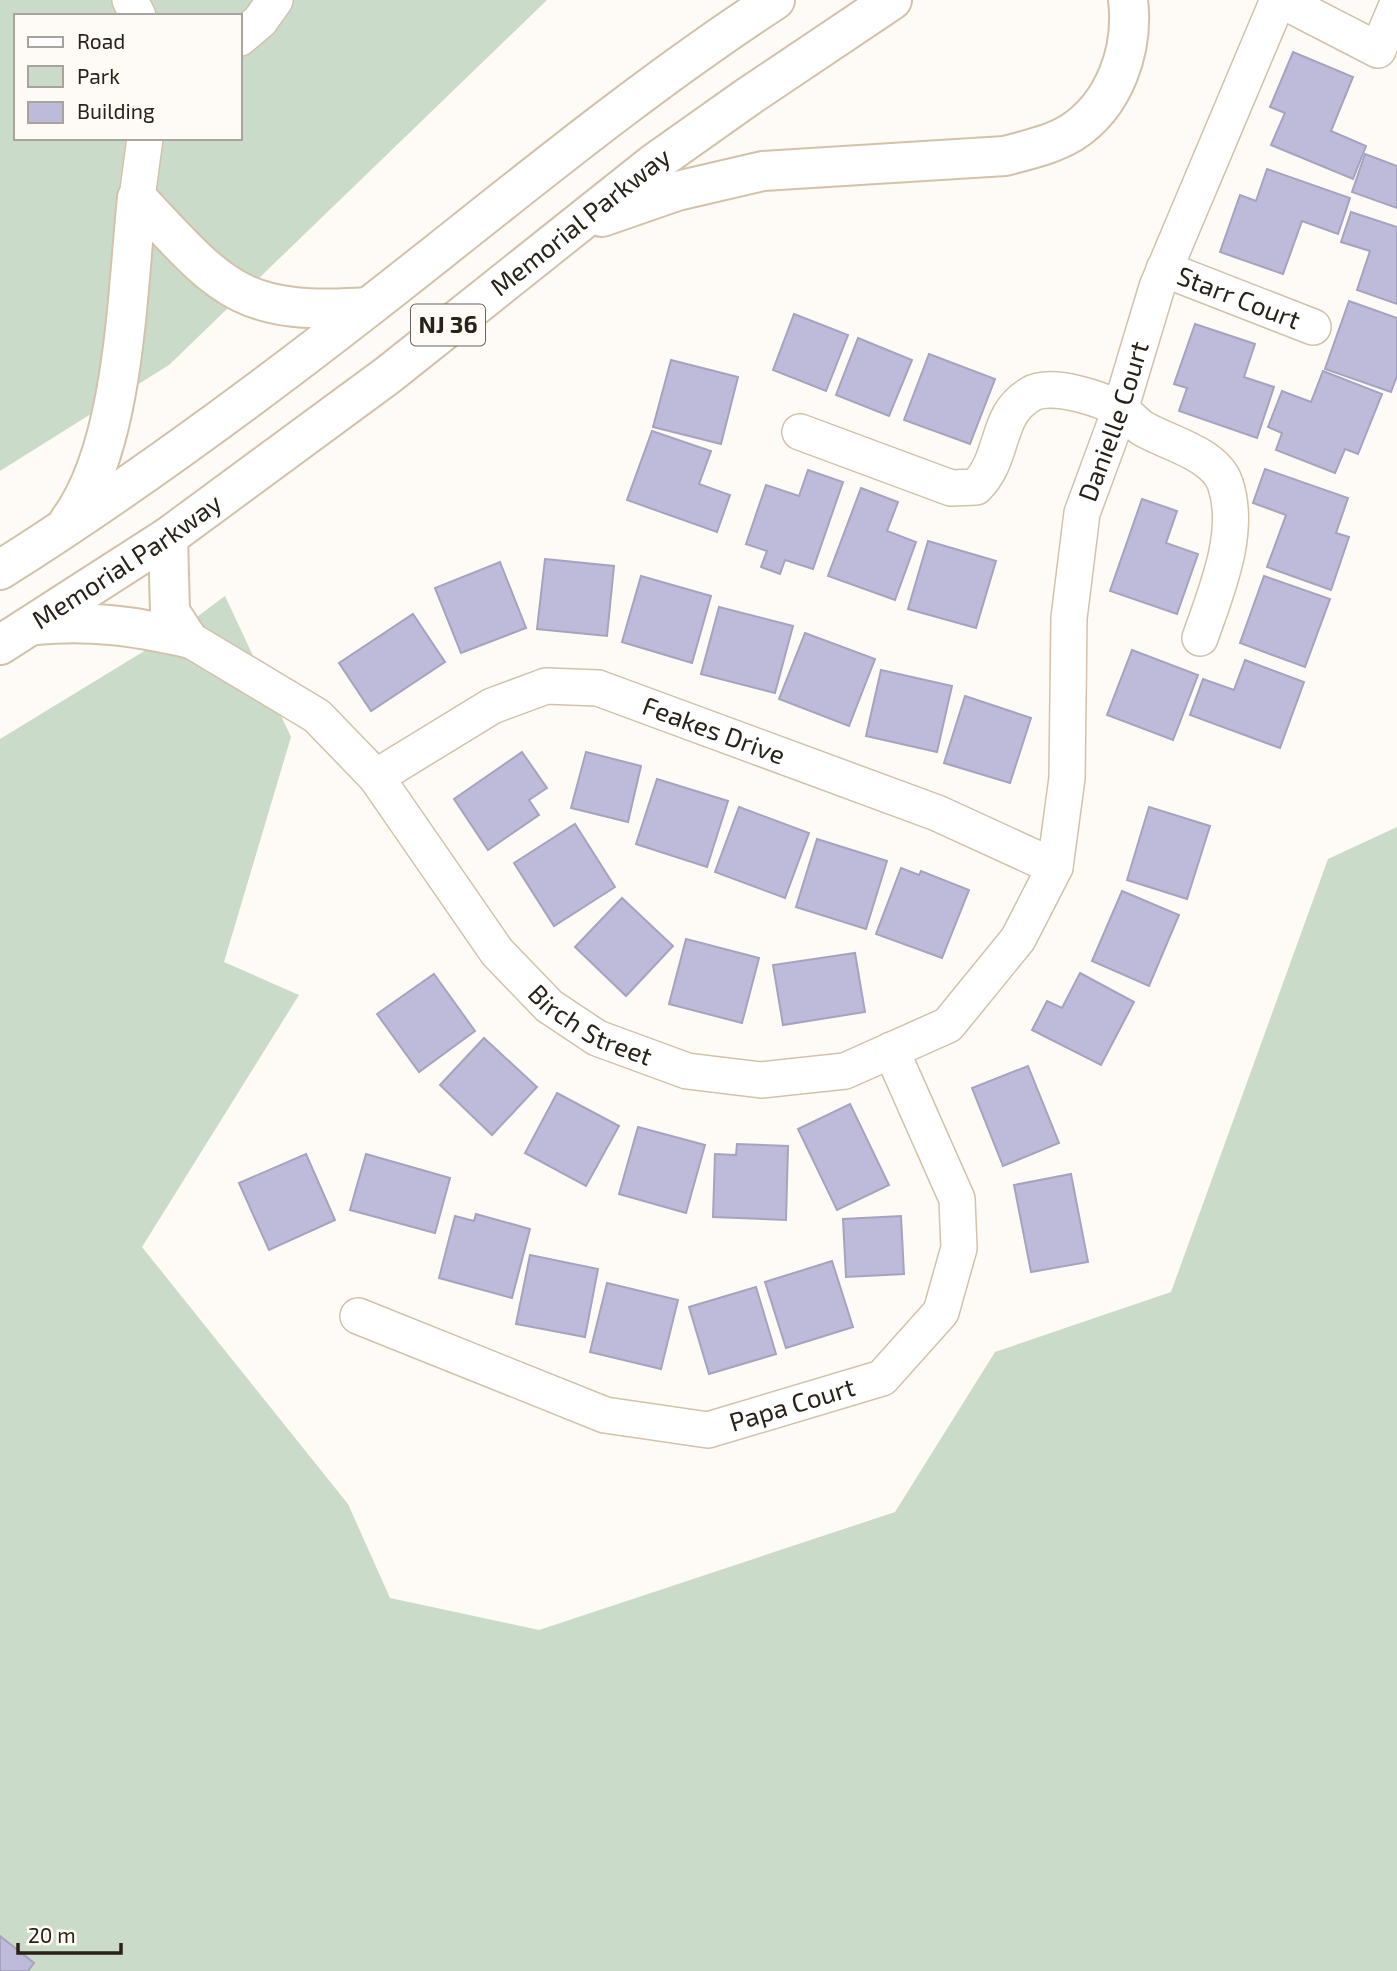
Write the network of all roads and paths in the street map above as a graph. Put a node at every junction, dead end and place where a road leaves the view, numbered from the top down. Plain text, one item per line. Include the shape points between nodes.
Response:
1 (275, 0) edge
2 (734, 0) edge
3 (775, 0) edge
4 (892, 0) edge
5 (1128, 0) edge
6 (1280, 0) edge
7 (1397, 5) edge
8 (242, 36) edge
9 (718, 37) junction
10 (145, 140) edge
11 (137, 198) junction
12 (568, 231) junction
13 (1164, 269) junction
14 (368, 307) junction
15 (1313, 327) dead end
16 (1120, 410) junction
17 (800, 432) dead end
18 (63, 530) junction
19 (168, 537) junction
20 (0, 569) edge
21 (33, 625) junction
22 (187, 638) junction
23 (1200, 638) dead end
24 (0, 645) edge
25 (376, 777) junction
26 (1055, 867) junction
27 (891, 1050) junction
28 (358, 1316) dead end

1 - 8 street
2 - 9 highway
3 - 9 highway, NJ 36
4 - 12 highway, Memorial Parkway / NJ 36 via 748,96
5 - 12 highway via 1131,24 1113,87 1072,132 1044,146 1005,156 763,171 677,191
6 - 7 street via 1378,51
6 - 13 street, Danielle Court
9 - 14 highway, NJ 36 via 627,102
10 - 11 street
11 - 14 highway via 208,273 231,289 285,307
11 - 18 highway via 118,372 105,444 91,484
12 - 19 highway, Memorial Parkway / NJ 36 via 388,374
13 - 15 street, Starr Court
13 - 16 street, Danielle Court
14 - 18 highway, NJ 36
16 - 17 street via 1064,390 1033,392 1011,408 990,473 976,486 951,488
16 - 23 street via 1142,428 1206,460 1224,480 1230,505 1228,538 1220,582
16 - 26 street, Danielle Court via 1082,513 1069,618 1067,778
18 - 20 highway, NJ 36
19 - 21 highway, Memorial Parkway / NJ 36
19 - 22 highway via 170,612
21 - 22 highway via 124,624
21 - 24 highway, Memorial Parkway / NJ 36
22 - 25 street, Birch Street via 317,716
25 - 26 street, Feakes Drive via 492,706 546,686 598,688 937,814
25 - 27 street, Birch Street via 497,951 549,1006 597,1038 687,1071 761,1080 845,1071
26 - 27 street, Birch Street via 1018,939 948,1025
27 - 28 street, Papa Court via 957,1199 959,1248 942,1312 882,1378 708,1430 605,1415

